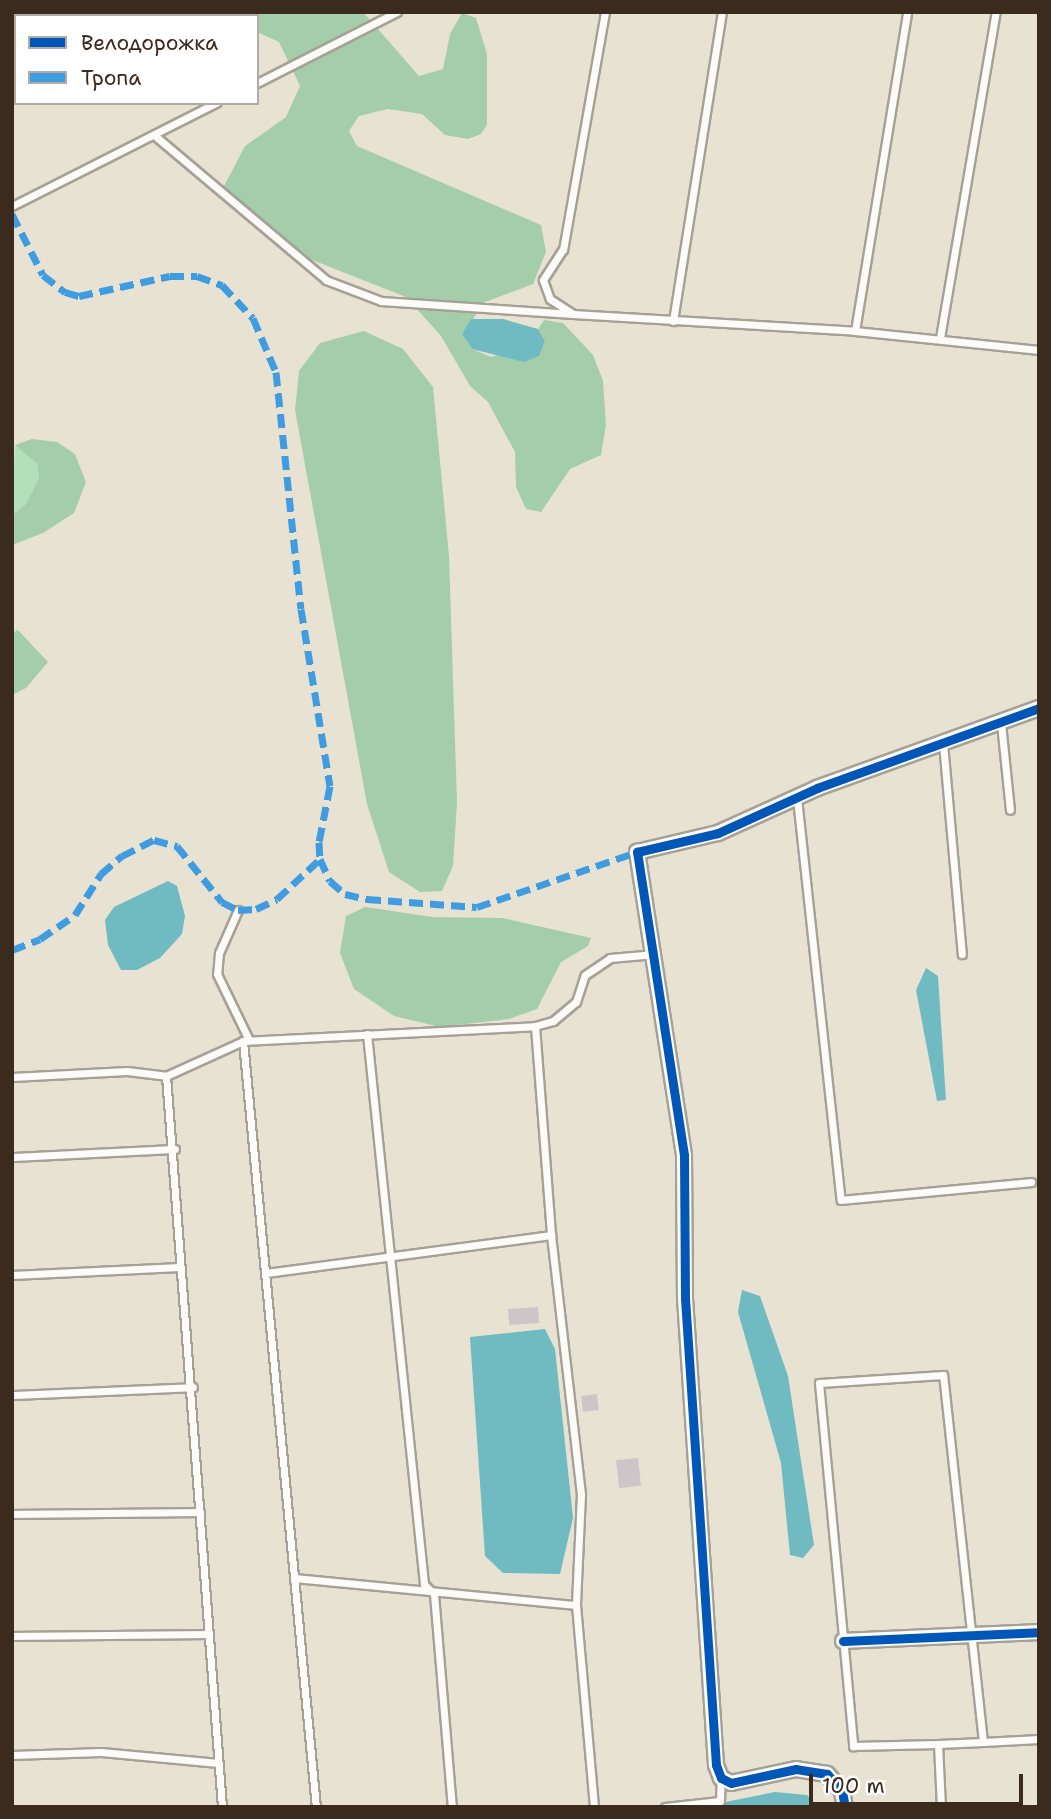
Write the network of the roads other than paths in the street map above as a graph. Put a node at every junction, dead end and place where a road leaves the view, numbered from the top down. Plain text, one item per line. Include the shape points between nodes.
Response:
1 (397, 12) edge
2 (605, 12) edge
3 (722, 12) edge
4 (907, 12) edge
5 (996, 12) edge
6 (259, 82) edge
7 (212, 105) edge
8 (154, 135) junction
9 (12, 206) edge
10 (573, 314) junction
11 (673, 321) junction
12 (855, 331) junction
13 (940, 338) junction
14 (1039, 350) edge
15 (1039, 708) edge
16 (1001, 722) junction
17 (943, 743) junction
18 (797, 797) junction
19 (1010, 810) dead end
20 (238, 909) dead end
21 (655, 954) junction
22 (962, 954) dead end
23 (535, 1026) junction
24 (367, 1034) junction
25 (246, 1040) junction
26 (166, 1076) junction
27 (12, 1077) edge
28 (175, 1149) junction
29 (12, 1157) edge
30 (1031, 1182) dead end
31 (551, 1236) junction
32 (391, 1255) junction
33 (180, 1267) junction
34 (266, 1273) junction
35 (12, 1275) edge
36 (192, 1387) junction
37 (12, 1395) edge
38 (200, 1512) junction
39 (12, 1514) edge
40 (295, 1578) junction
41 (434, 1594) junction
42 (576, 1605) junction
43 (1039, 1632) edge
44 (207, 1634) junction
45 (974, 1635) junction
46 (12, 1636) edge
47 (843, 1641) junction
48 (1039, 1739) edge
49 (983, 1742) junction
50 (938, 1744) junction
51 (12, 1755) edge
52 (218, 1763) junction
53 (721, 1778) junction
54 (222, 1807) edge
55 (316, 1807) edge
56 (452, 1807) edge
57 (594, 1807) edge
58 (665, 1807) edge
59 (845, 1807) edge
60 (941, 1807) edge

1 - 6 lane
2 - 10 lane via 563,249 543,279 550,299
3 - 11 lane
4 - 12 lane
5 - 13 lane
7 - 8 lane
8 - 9 lane
8 - 10 lane via 326,280 382,301
10 - 11 lane
11 - 12 lane
12 - 13 lane
13 - 14 lane
15 - 16 street
16 - 17 street
16 - 19 lane
17 - 18 street
17 - 22 lane
18 - 21 street via 718,832 637,852
18 - 30 lane via 841,1199
20 - 25 lane via 219,953 216,974
21 - 23 lane via 610,958 585,975 576,1002 553,1021
21 - 53 street via 684,1155 685,1298 716,1765
23 - 24 lane
23 - 31 lane
24 - 25 lane
24 - 32 lane
25 - 26 lane
25 - 34 lane
26 - 27 lane via 127,1071
26 - 28 lane
28 - 29 lane
28 - 33 lane
31 - 32 lane
31 - 42 lane via 581,1494
32 - 34 lane
32 - 41 lane via 424,1584
33 - 35 lane
33 - 36 lane
34 - 40 lane
36 - 37 lane
36 - 38 lane
38 - 39 lane
38 - 44 lane
40 - 41 lane
40 - 55 lane
41 - 42 lane
41 - 56 lane
42 - 57 lane
43 - 45 street
44 - 46 lane
44 - 52 lane
45 - 47 street
45 - 47 lane via 943,1376 819,1383
45 - 49 lane
47 - 50 lane via 853,1746
48 - 49 lane
49 - 50 lane
50 - 60 lane
51 - 52 lane via 101,1752
52 - 54 lane
53 - 58 lane via 720,1801
53 - 59 street via 731,1783 796,1769 827,1774 842,1791

